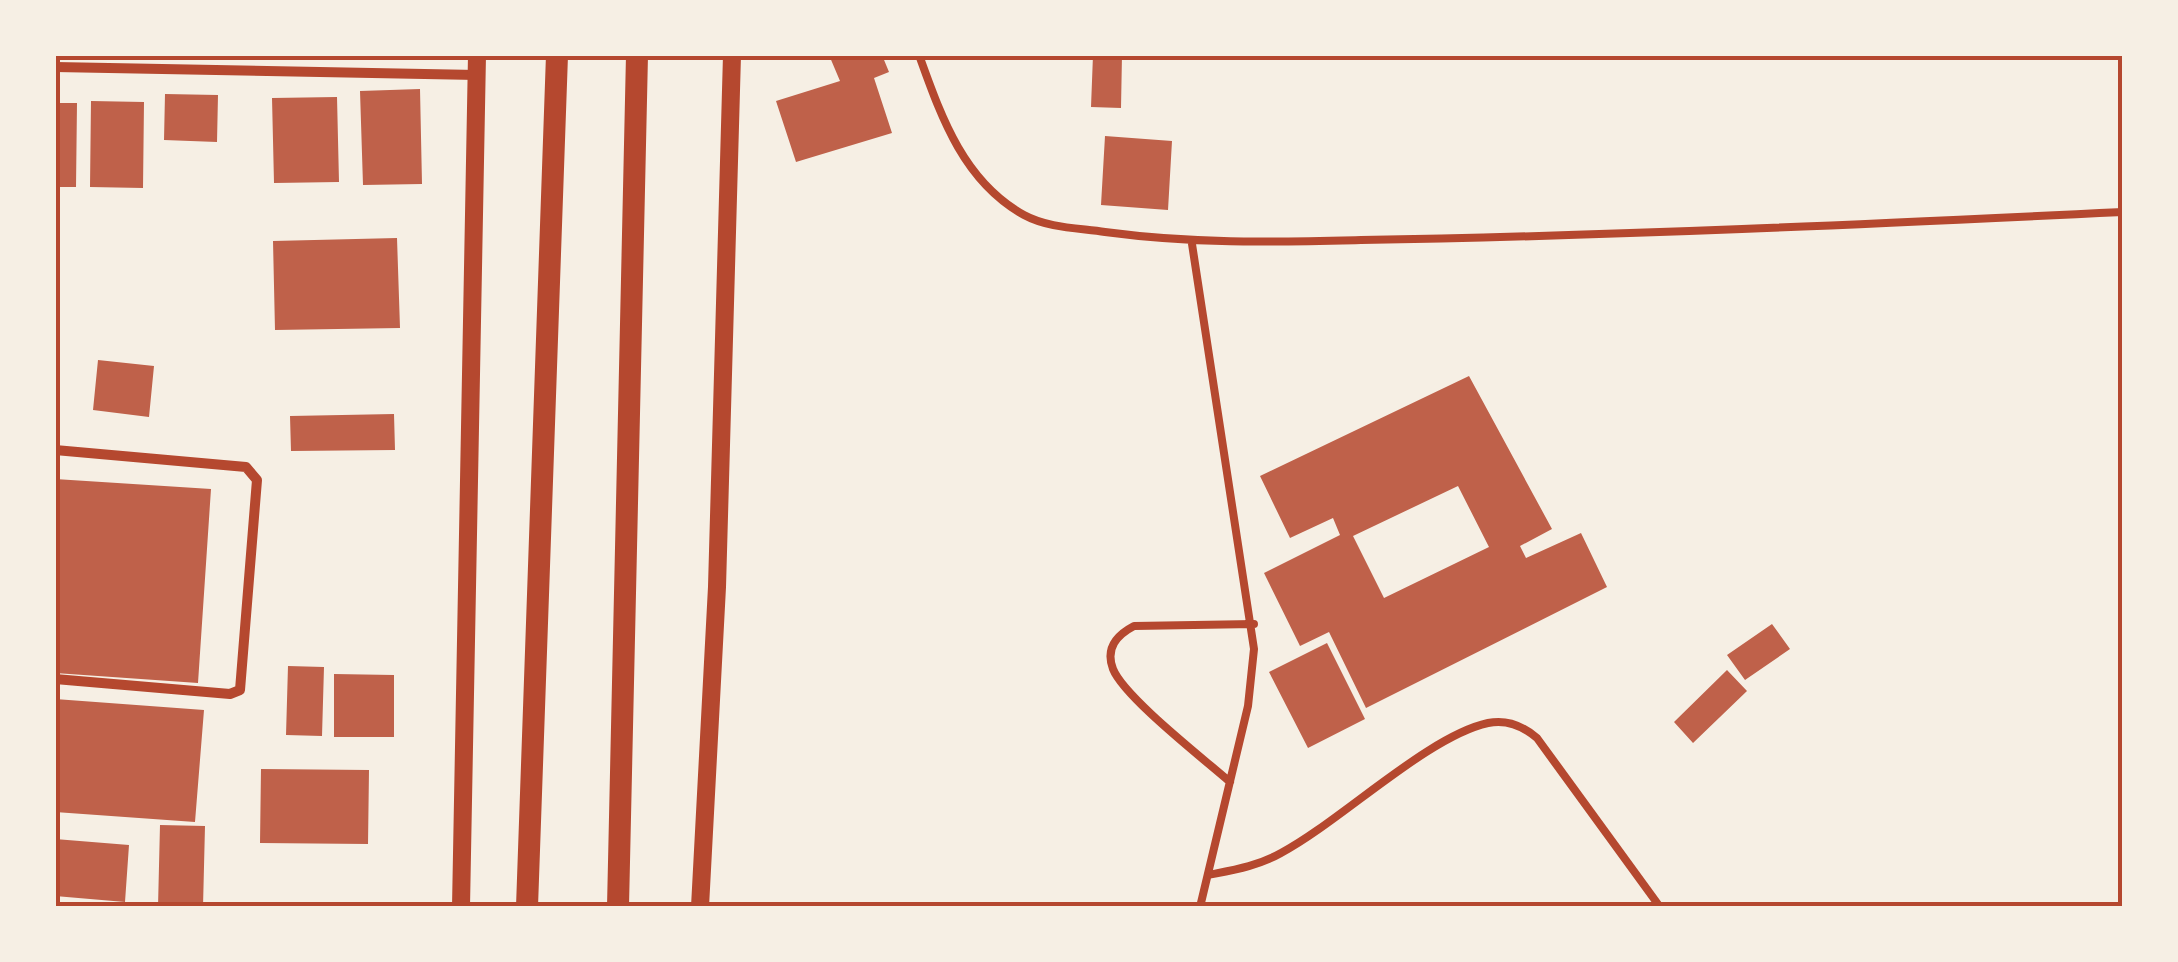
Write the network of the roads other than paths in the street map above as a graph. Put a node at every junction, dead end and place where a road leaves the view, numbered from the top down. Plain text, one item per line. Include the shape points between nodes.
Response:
1 (191, 55) edge
2 (478, 55) edge
3 (557, 55) edge
4 (636, 55) edge
5 (732, 55) edge
6 (919, 55) edge
7 (55, 67) edge
8 (191, 68) junction
9 (477, 75) junction
10 (2123, 212) edge
11 (1192, 244) junction
12 (55, 450) edge
13 (1254, 624) junction
14 (55, 679) edge
15 (1230, 782) junction
16 (1208, 875) junction
17 (460, 907) edge
18 (527, 907) edge
19 (618, 907) edge
20 (700, 907) edge
21 (1200, 907) edge
22 (1660, 907) edge

1 - 8 street
2 - 9 street
3 - 18 main road
4 - 19 main road
5 - 20 street via 717,588
6 - 11 lane via 966,161 1025,215 1049,225
7 - 8 street
8 - 9 street
9 - 17 street
10 - 11 lane
11 - 13 lane
12 - 14 street via 246,467 257,480 240,690
13 - 15 lane via 1253,672
13 - 15 lane via 1134,626 1118,635 1110,651 1118,678
15 - 16 lane
16 - 21 lane
16 - 22 lane via 1278,855 1451,738 1506,722 1537,738

